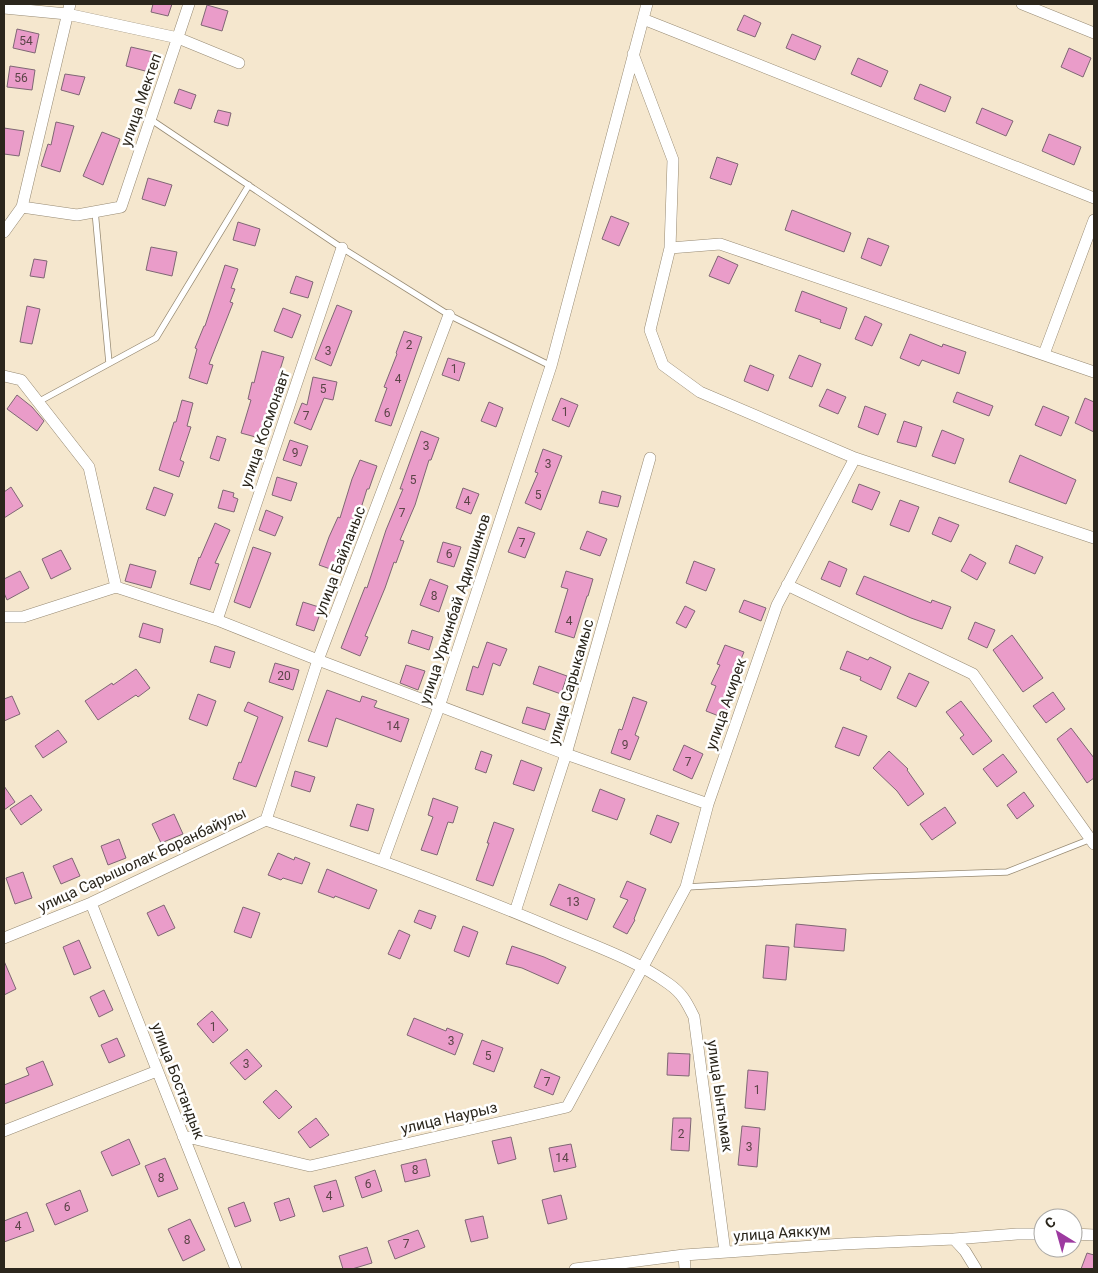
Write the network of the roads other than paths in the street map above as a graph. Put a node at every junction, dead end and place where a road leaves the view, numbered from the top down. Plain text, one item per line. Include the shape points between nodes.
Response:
1 (189, 4) edge
2 (647, 4) edge
3 (1022, 4) edge
4 (4, 8) edge
5 (68, 9) edge
6 (642, 19) junction
7 (1094, 33) edge
8 (178, 38) junction
9 (633, 54) junction
10 (239, 63) dead end
11 (150, 119) junction
12 (249, 186) junction
13 (1094, 198) edge
14 (22, 207) junction
15 (95, 212) junction
16 (1094, 220) edge
17 (4, 232) edge
18 (342, 248) junction
19 (670, 248) junction
20 (449, 316) junction
21 (1044, 354) junction
22 (109, 364) junction
23 (551, 366) junction
24 (1094, 372) edge
25 (4, 376) edge
26 (38, 402) junction
27 (650, 458) dead end
28 (855, 458) junction
29 (1094, 538) edge
30 (787, 585) junction
31 (116, 587) junction
32 (4, 617) edge
33 (217, 620) junction
34 (318, 660) junction
35 (439, 706) junction
36 (566, 754) junction
37 (708, 804) junction
38 (266, 820) junction
39 (1093, 840) edge
40 (383, 860) junction
41 (686, 887) junction
42 (92, 903) junction
43 (515, 912) junction
44 (4, 938) edge
45 (643, 967) junction
46 (158, 1071) junction
47 (4, 1131) edge
48 (183, 1136) junction
49 (1033, 1234) edge
50 (954, 1239) junction
51 (725, 1252) junction
52 (684, 1255) junction
53 (236, 1269) edge
54 (575, 1269) edge
55 (685, 1269) edge
56 (976, 1269) edge

1 - 8 street, улица Мектеп
2 - 6 street, улица Уркинбай Адилшинов
3 - 7 street
4 - 5 street
5 - 8 street
5 - 14 street
6 - 9 street, улица Уркинбай Адилшинов
6 - 13 street
8 - 10 street
8 - 11 street, улица Мектеп
9 - 19 street via 673,160
9 - 23 street, улица Уркинбай Адилшинов
11 - 12 lane
11 - 15 street, улица Мектеп via 121,207
12 - 18 lane
12 - 22 lane via 156,338
14 - 15 street via 77,215
14 - 17 street
15 - 22 lane
16 - 21 street
18 - 20 lane
18 - 33 street, улица Космонавт
19 - 21 street via 720,244
19 - 28 street via 650,330 664,365 700,392
20 - 23 lane
20 - 34 street, улица Байланыс
21 - 24 street
22 - 26 lane
23 - 35 street, улица Уркинбай Адилшинов
25 - 26 street via 20,380
26 - 31 street via 89,467
27 - 36 street, улица Сарыкамыс
28 - 29 street
28 - 30 street, улица Акирек
30 - 37 street, улица Акирек via 777,605
30 - 39 street via 973,674
31 - 32 street via 22,617
31 - 33 street
33 - 34 street
34 - 35 street
34 - 38 street, улица Байланыс
35 - 36 street
35 - 40 street, улица Уркинбай Адилшинов
36 - 37 street
36 - 43 street, улица Сарыкамыс
37 - 41 street, улица Акирек
38 - 40 street, улица Ынтымак
38 - 42 street, улица Сарышолак Боранбайулы
39 - 41 lane via 1007,872
40 - 43 street, улица Ынтымак
41 - 45 street, улица Акирек
42 - 44 street, улица Сарышолак Боранбайулы
42 - 46 street, улица Бостандык
43 - 45 street, улица Ынтымак
45 - 48 street, улица Наурыз via 567,1107 310,1166
45 - 51 street, улица Ынтымак via 684,996 694,1017
46 - 47 street
46 - 48 street, улица Бостандык
48 - 53 street, улица Бостандык
49 - 50 street, улица Аяккум
50 - 51 street, улица Аяккум
50 - 56 street
51 - 52 street, улица Аяккум
52 - 54 street, улица Аяккум
52 - 55 street

